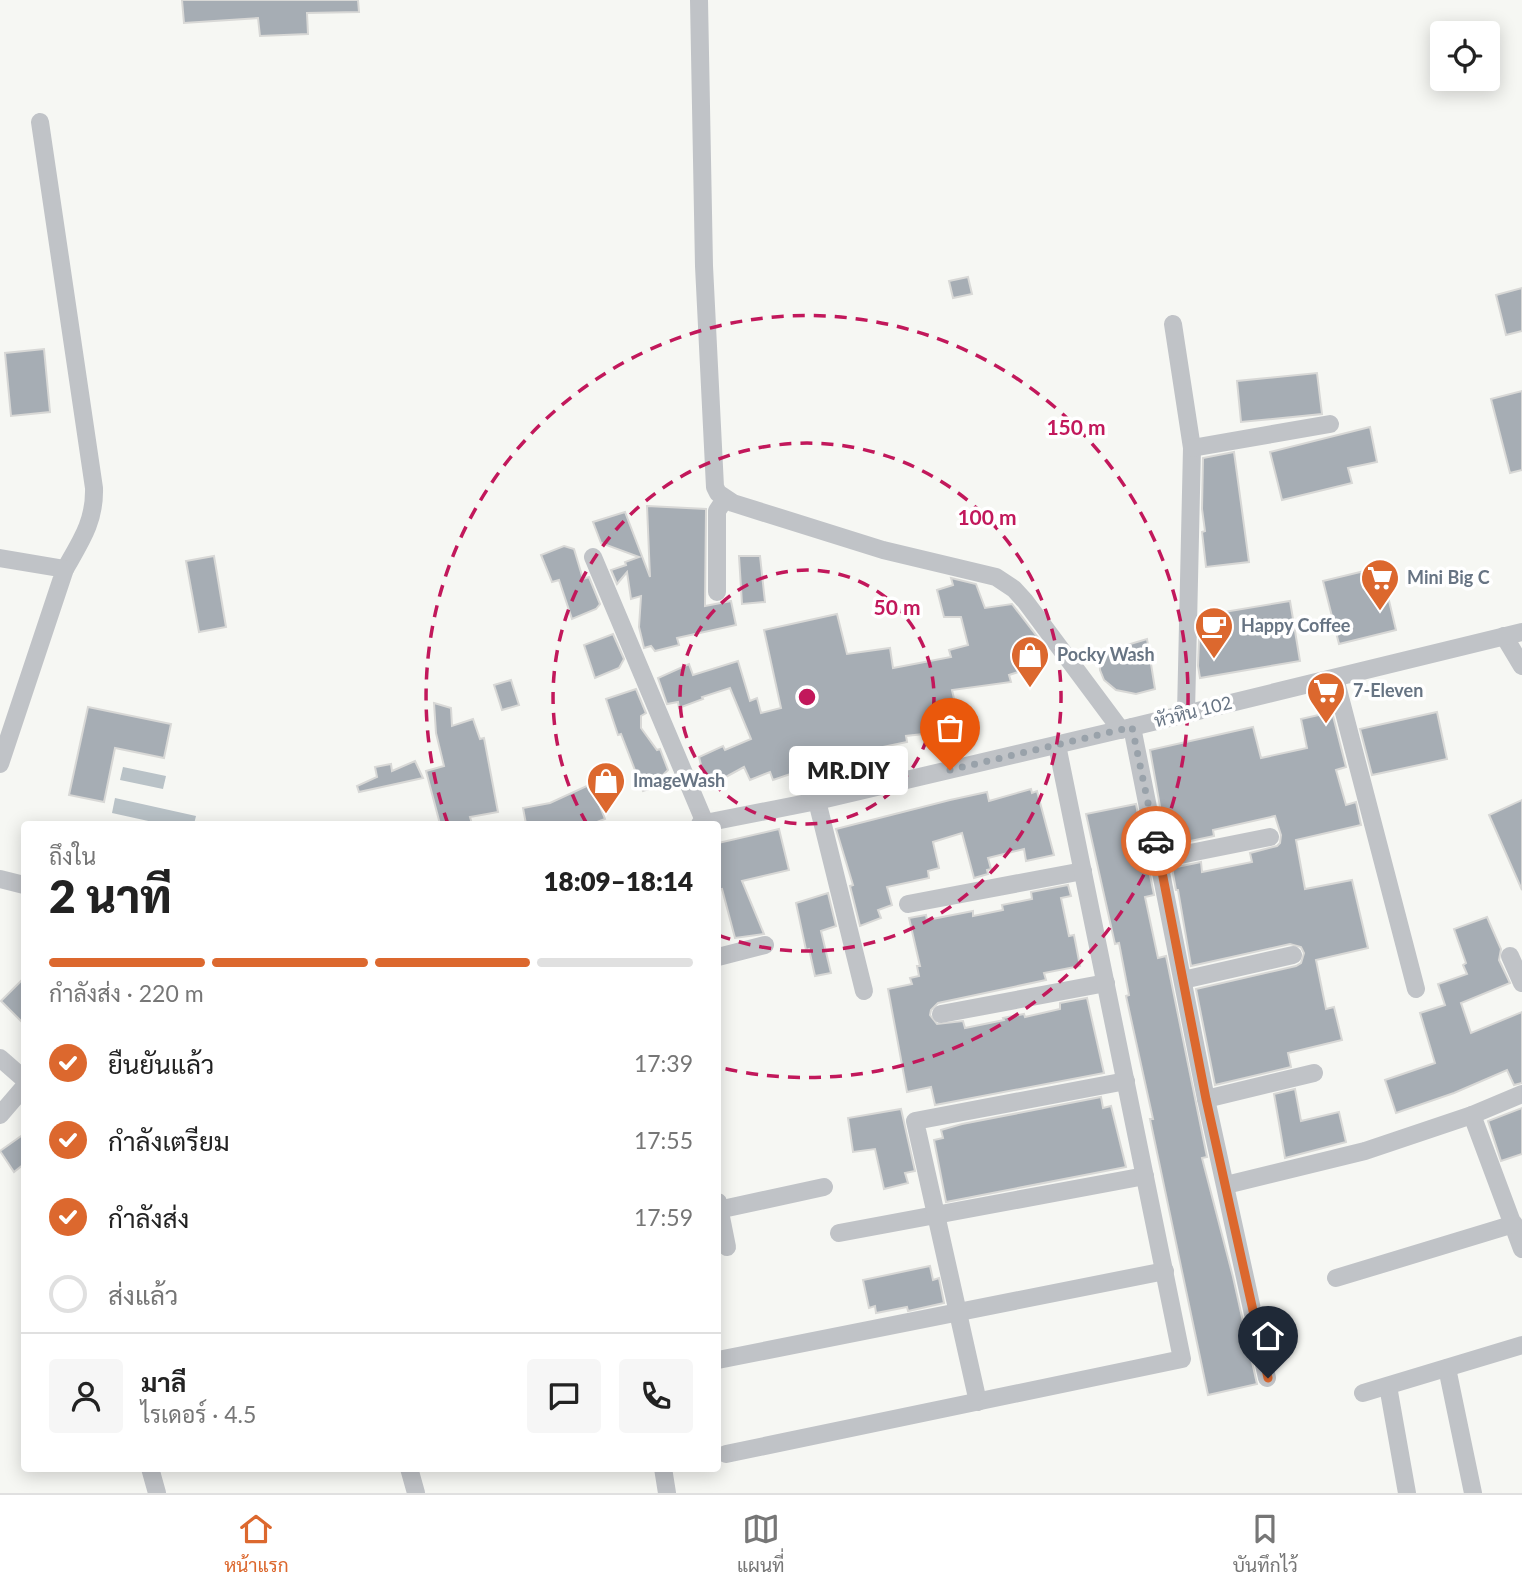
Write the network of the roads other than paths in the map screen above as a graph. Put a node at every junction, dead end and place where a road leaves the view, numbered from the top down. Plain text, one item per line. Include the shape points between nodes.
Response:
1 (699, 0) edge
2 (40, 122) dead end
3 (1172, 324) dead end
4 (1329, 424) dead end
5 (1192, 448) junction
6 (725, 499) junction
7 (593, 556) dead end
8 (0, 558) edge
9 (65, 569) junction
10 (717, 592) dead end
11 (1522, 632) edge
12 (1504, 636) junction
13 (1522, 666) edge
14 (1335, 678) junction
15 (1186, 713) junction
16 (1126, 729) junction
17 (1057, 745) junction
18 (0, 764) edge
19 (817, 801) junction
20 (702, 821) edge
21 (713, 821) edge
22 (1270, 837) dead end
23 (1160, 859) junction
24 (1083, 871) junction
25 (0, 879) edge
26 (21, 884) edge
27 (908, 904) dead end
28 (765, 945) dead end
29 (1293, 955) dead end
30 (721, 956) edge
31 (1510, 956) dead end
32 (1183, 980) junction
33 (1106, 983) junction
34 (1522, 983) edge
35 (1416, 989) dead end
36 (864, 991) dead end
37 (941, 1014) dead end
38 (0, 1058) edge
39 (1314, 1073) dead end
40 (21, 1077) edge
41 (1126, 1082) junction
42 (21, 1090) edge
43 (1522, 1094) edge
44 (1206, 1099) junction
45 (0, 1115) edge
46 (1472, 1115) junction
47 (1145, 1176) junction
48 (1226, 1185) junction
49 (824, 1187) dead end
50 (721, 1206) edge
51 (936, 1215) junction
52 (721, 1220) edge
53 (1514, 1224) junction
54 (839, 1233) dead end
55 (727, 1247) dead end
56 (1522, 1249) edge
57 (1165, 1270) junction
58 (1336, 1278) dead end
59 (958, 1312) junction
60 (1522, 1345) edge
61 (721, 1359) edge
62 (1447, 1368) junction
63 (1268, 1378) dead end
64 (1388, 1386) junction
65 (1363, 1393) dead end
66 (978, 1402) junction
67 (726, 1454) dead end
68 (151, 1472) edge
69 (410, 1472) edge
70 (664, 1472) edge
71 (157, 1493) edge
72 (416, 1493) edge
73 (667, 1493) edge
74 (1407, 1493) edge
75 (1473, 1493) edge

1 - 6 street via 712,458 715,487
2 - 9 street via 94,488 87,530
3 - 5 street
4 - 5 street
5 - 15 street
6 - 10 street via 717,511
6 - 16 street via 883,550 1005,582 1026,601
7 - 20 street
8 - 9 street
9 - 18 street
11 - 12 street, หัวหิน 102
12 - 13 street
12 - 14 street, หัวหิน 102
14 - 15 street, หัวหิน 102
14 - 35 street
15 - 16 street, หัวหิน 102
16 - 17 street, หัวหิน 102
16 - 23 street
17 - 19 street, หัวหิน 102
17 - 24 street
19 - 21 street, หัวหิน 102
19 - 36 street
22 - 23 street
23 - 32 street
24 - 27 street
24 - 33 street
25 - 26 street
28 - 30 street
29 - 32 street
31 - 34 street
32 - 44 street
33 - 37 street
33 - 41 street
38 - 40 street
39 - 44 street
41 - 47 street
41 - 51 street via 915,1121
42 - 45 street
43 - 46 street
44 - 48 street
46 - 48 street via 1365,1151
46 - 53 street
47 - 51 street
47 - 57 street
48 - 63 street
49 - 50 street
51 - 54 street
51 - 59 street
52 - 55 street
53 - 56 street
53 - 58 street
57 - 59 street
57 - 66 street via 1182,1359
59 - 61 street
59 - 66 street
60 - 62 street
62 - 64 street
62 - 75 street
64 - 65 street
64 - 74 street
66 - 67 street
68 - 71 street
69 - 72 street
70 - 73 street

